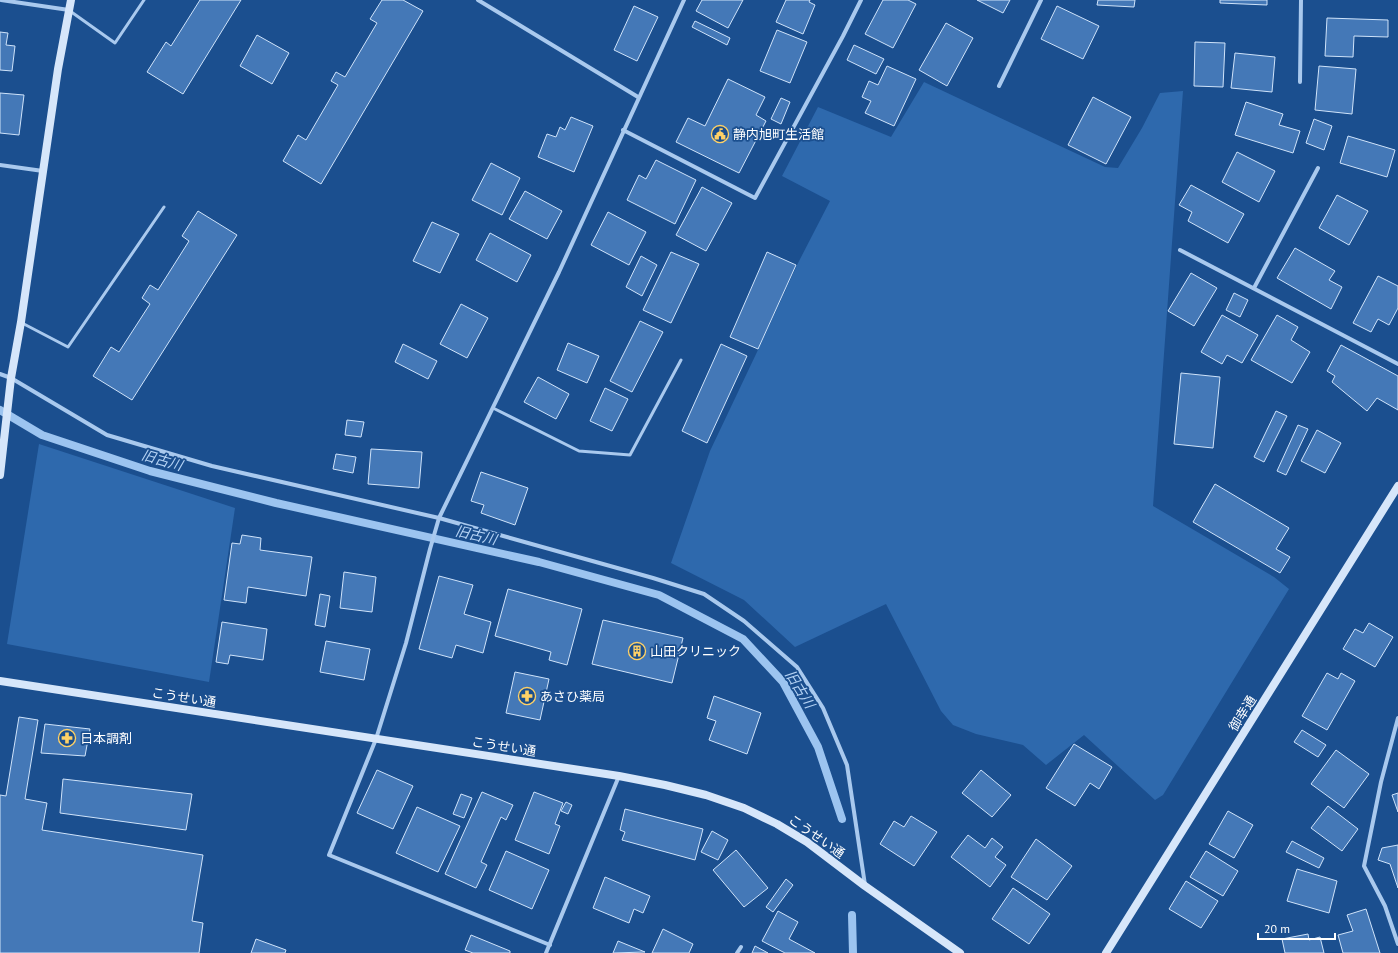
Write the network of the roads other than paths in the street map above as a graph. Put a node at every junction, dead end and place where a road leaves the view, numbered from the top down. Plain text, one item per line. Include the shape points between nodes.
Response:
1 (1, 0) edge
2 (70, 0) edge
3 (144, 0) edge
4 (478, 0) edge
5 (684, 0) edge
6 (861, 0) edge
7 (1041, 0) edge
8 (1301, 0) edge
9 (69, 10) junction
10 (1300, 82) dead end
11 (999, 86) dead end
12 (638, 97) junction
13 (623, 130) junction
14 (0, 165) edge
15 (1318, 168) dead end
16 (43, 171) junction
17 (164, 207) dead end
18 (1180, 250) dead end
19 (1254, 288) junction
20 (21, 322) junction
21 (681, 360) dead end
22 (1398, 364) edge
23 (0, 374) edge
24 (11, 378) junction
25 (493, 408) junction
26 (0, 475) edge
27 (1398, 486) edge
28 (439, 518) junction
29 (0, 681) edge
30 (1398, 718) edge
31 (376, 739) junction
32 (619, 776) junction
33 (865, 886) junction
34 (550, 944) junction
35 (1398, 944) edge
36 (741, 947) dead end
37 (546, 953) edge
38 (738, 953) edge
39 (960, 953) edge
40 (1106, 953) edge

1 - 9 street
2 - 9 street
3 - 9 lane via 115,43
4 - 12 street
5 - 12 street
6 - 13 street via 844,36 755,198
7 - 11 street
8 - 10 street
9 - 16 street
12 - 13 street
13 - 25 street via 559,272
14 - 16 street
15 - 19 street
16 - 20 street
17 - 20 lane via 68,347
18 - 19 street
19 - 22 street
20 - 24 street
21 - 25 lane via 630,455 579,451
23 - 24 street
24 - 26 street
24 - 28 street via 107,435 212,466
25 - 28 street
27 - 40 street, 御幸通
28 - 31 street via 406,643
28 - 33 street via 704,594 744,621 797,667 823,708 847,765
29 - 31 street, こうせい通
30 - 35 street via 1381,782 1364,866 1385,906
31 - 32 street, こうせい通
31 - 34 street via 329,855
32 - 33 street, こうせい通 via 665,784 744,808 807,842
32 - 34 street
33 - 39 street, こうせい通
34 - 37 street
36 - 38 street

